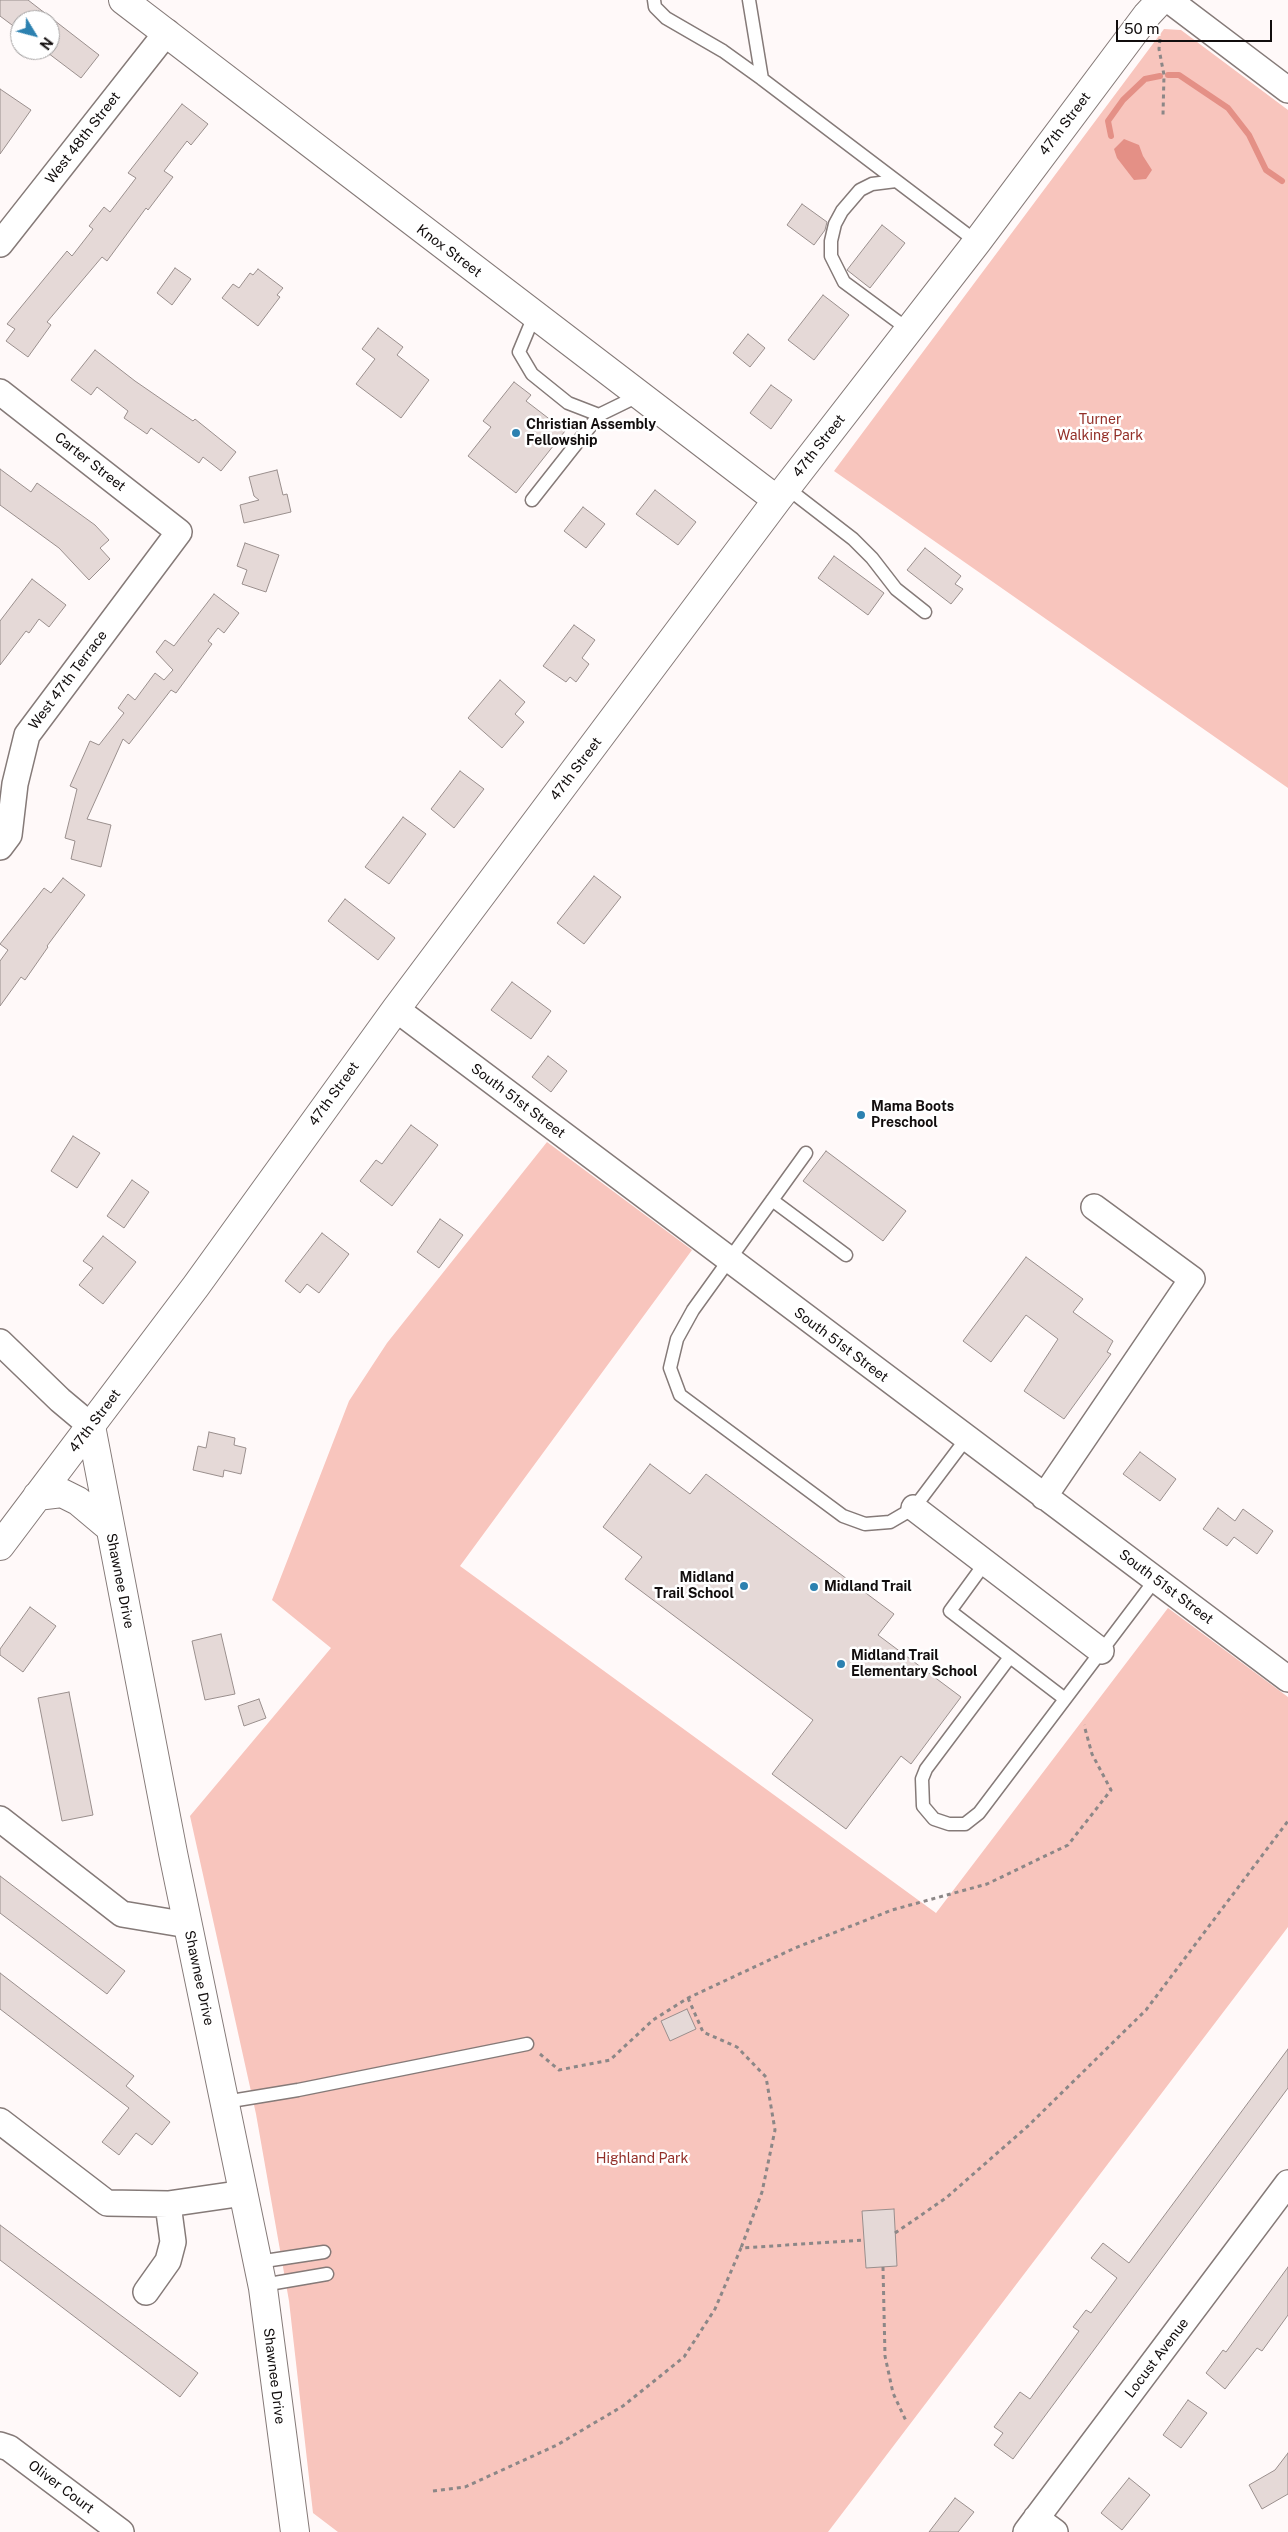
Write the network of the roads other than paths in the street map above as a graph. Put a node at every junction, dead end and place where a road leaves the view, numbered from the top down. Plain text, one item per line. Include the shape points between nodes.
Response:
1 (123, 0) edge
2 (654, 0) edge
3 (749, 0) edge
4 (1161, 0) edge
5 (1169, 0) edge
6 (167, 32) junction
7 (762, 79) junction
8 (1288, 90) edge
9 (896, 181) junction
10 (977, 242) junction
11 (0, 244) edge
12 (534, 316) junction
13 (909, 330) junction
14 (0, 392) edge
15 (640, 395) junction
16 (599, 415) junction
17 (782, 494) junction
18 (532, 500) dead end
19 (179, 532) joint
20 (924, 612) dead end
21 (0, 847) edge
22 (396, 1009) junction
23 (806, 1153) dead end
24 (772, 1200) junction
25 (1094, 1206) dead end
26 (846, 1255) dead end
27 (728, 1260) junction
28 (0, 1342) edge
29 (91, 1426) junction
30 (966, 1439) junction
31 (37, 1496) junction
32 (1044, 1497) junction
33 (914, 1508) junction
34 (109, 1527) junction
35 (0, 1546) edge
36 (985, 1563) junction
37 (1155, 1580) junction
38 (1101, 1651) junction
39 (1010, 1657) junction
40 (1288, 1679) edge
41 (1065, 1698) junction
42 (0, 1819) edge
43 (188, 1925) junction
44 (528, 2044) road end
45 (225, 2102) junction
46 (0, 2121) edge
47 (1288, 2183) edge
48 (244, 2193) junction
49 (168, 2204) junction
50 (324, 2252) dead end
51 (260, 2274) junction
52 (327, 2274) dead end
53 (146, 2292) dead end
54 (0, 2445) edge
55 (1039, 2527) edge
56 (121, 2532) edge
57 (294, 2532) edge

1 - 6 main road, Knox Street
2 - 7 lane via 655,7 666,18
3 - 7 lane
4 - 10 main road, 47th Street
5 - 8 street
6 - 11 street, West 48th Street
6 - 12 main road, Knox Street
7 - 9 lane
9 - 10 lane
9 - 13 lane via 872,184 860,190 842,211 830,241 832,256 844,282
10 - 13 main road, 47th Street
12 - 15 main road, Knox Street
12 - 16 lane via 519,352 532,374 568,403
13 - 17 main road, 47th Street
14 - 19 street, Carter Street
15 - 16 lane
15 - 17 main road, Knox Street
16 - 18 lane
17 - 20 lane via 853,539 896,589
17 - 22 main road, 47th Street
19 - 21 street, West 47th Terrace via 27,735 15,784 9,835
22 - 27 street, South 51st Street
22 - 29 main road, 47th Street
23 - 24 lane
24 - 26 lane
24 - 27 lane
25 - 32 street via 1192,1279
27 - 30 street, South 51st Street
27 - 33 lane via 677,1339 670,1368 680,1395 843,1516 865,1524 890,1522
28 - 29 street
29 - 31 main road, 47th Street
29 - 34 main road, Shawnee Drive
30 - 32 street, South 51st Street
30 - 33 lane
31 - 34 main road via 62,1493 78,1500
31 - 35 main road, 47th Street
32 - 37 street, South 51st Street
33 - 36 street
34 - 43 main road, Shawnee Drive
36 - 38 street
36 - 39 lane via 950,1611
37 - 38 lane
37 - 40 street, South 51st Street
38 - 41 lane
39 - 41 lane
39 - 41 lane via 926,1769 922,1779 923,1806 934,1819 949,1824 965,1824 979,1813
42 - 43 street via 122,1914
43 - 45 main road, Shawnee Drive
44 - 45 lane
45 - 48 main road, Shawnee Drive
46 - 49 street via 107,2202
47 - 55 street, Locust Avenue
48 - 49 street
48 - 51 main road, Shawnee Drive
49 - 53 street via 172,2242 168,2261
50 - 51 lane
51 - 52 lane
51 - 57 main road, Shawnee Drive
54 - 56 street, Oliver Court via 9,2448

